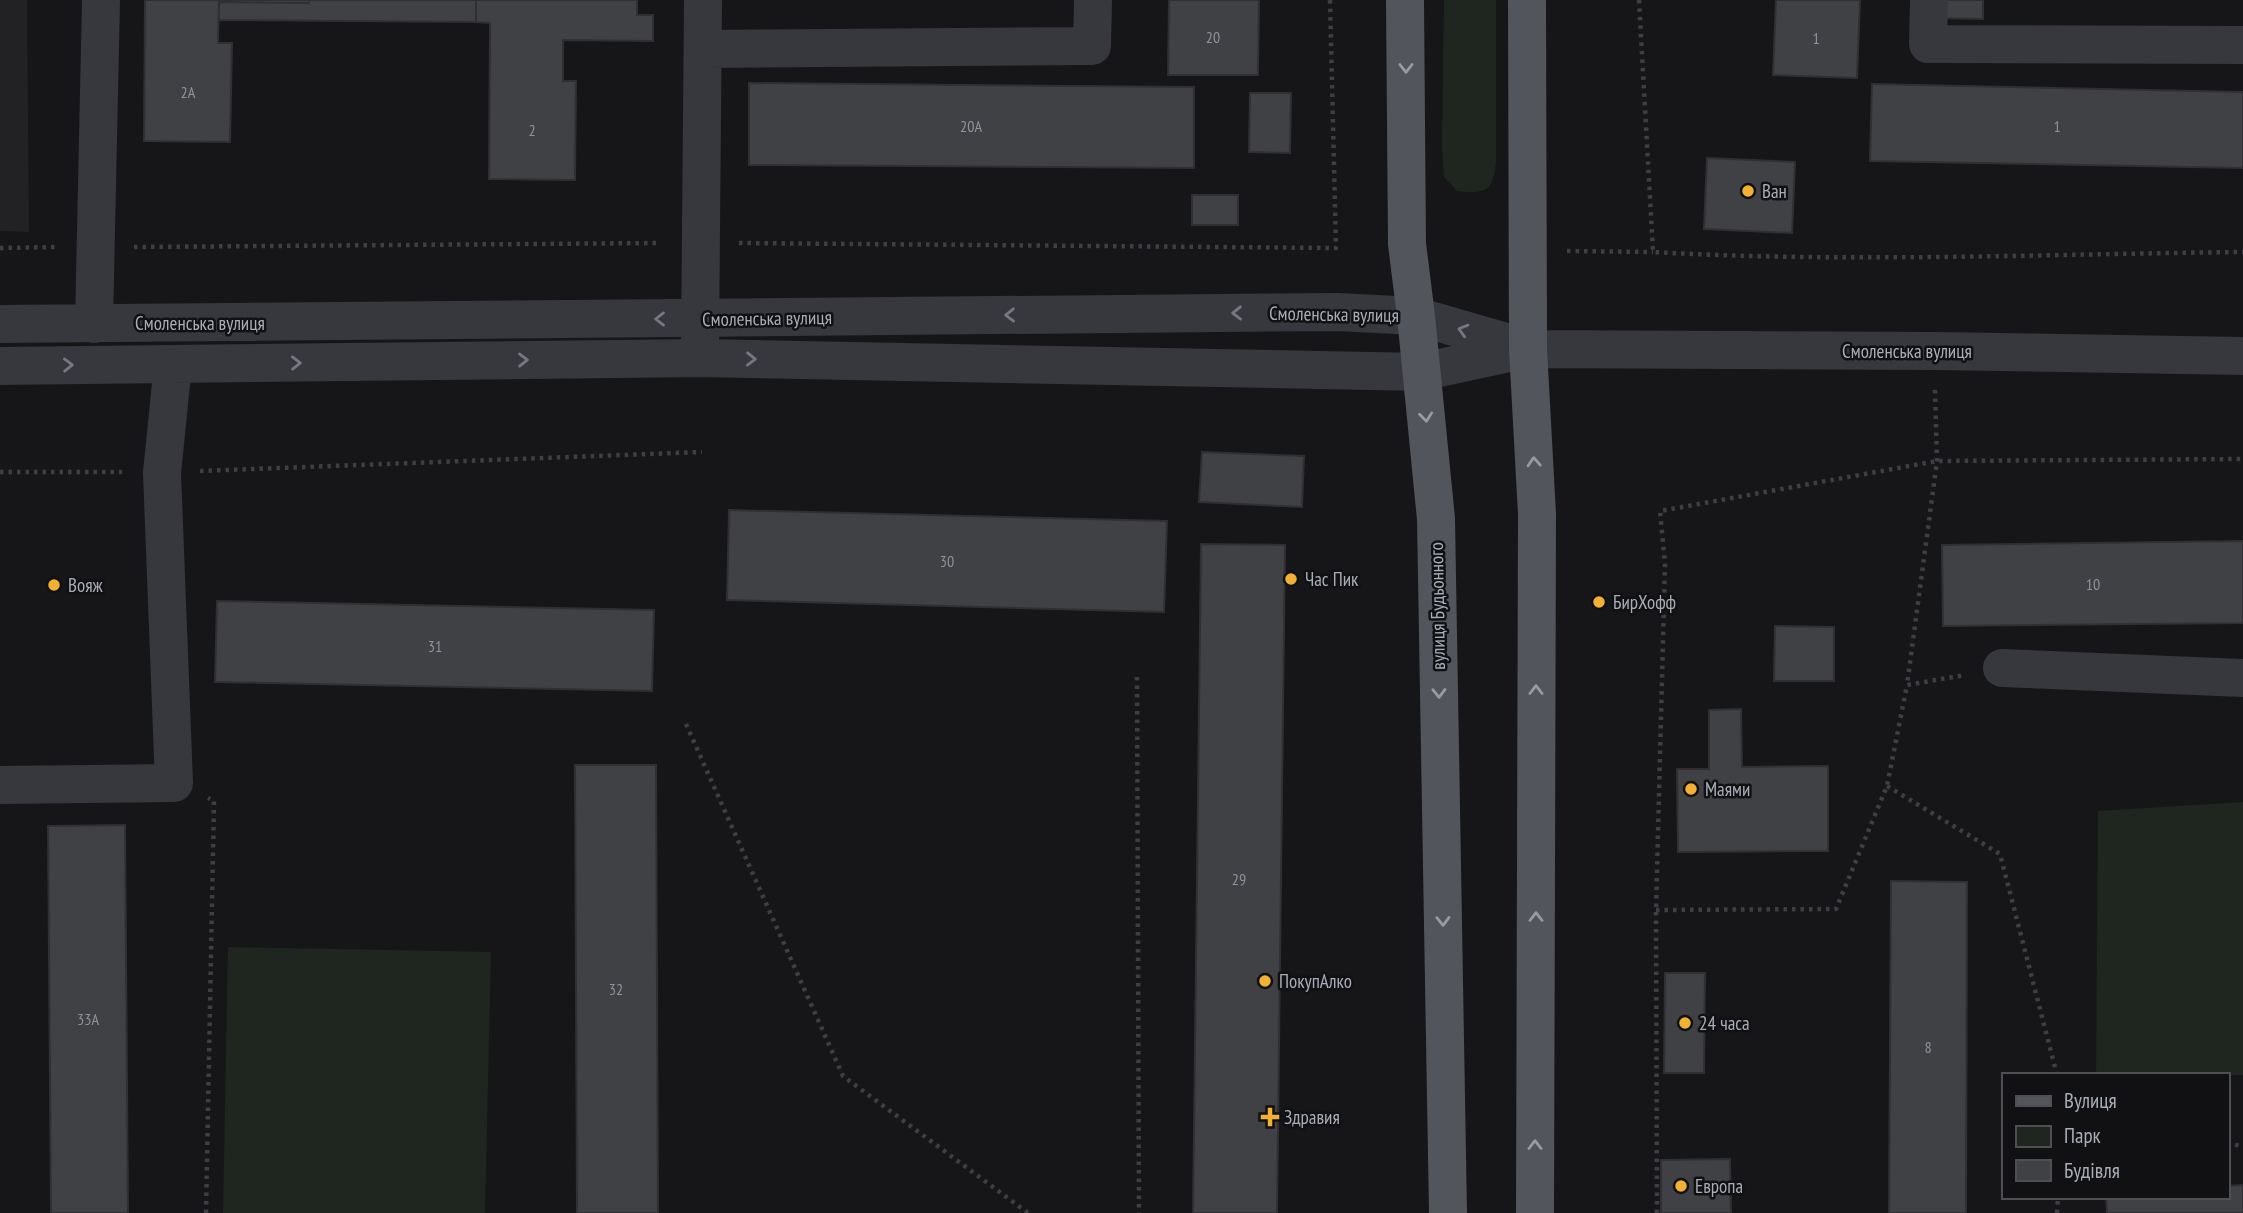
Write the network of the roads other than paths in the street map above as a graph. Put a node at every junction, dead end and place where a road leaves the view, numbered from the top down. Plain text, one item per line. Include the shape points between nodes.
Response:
1 (101, 0) edge
2 (703, 0) edge
3 (1093, 0) edge
4 (1405, 0) edge
5 (1527, 0) edge
6 (1928, 0) edge
7 (2243, 45) edge
8 (704, 49) junction
9 (1416, 316) junction
10 (701, 318) junction
11 (0, 324) edge
12 (94, 324) junction
13 (1528, 349) junction
14 (2243, 356) edge
15 (700, 358) junction
16 (173, 364) junction
17 (0, 366) edge
18 (1421, 372) junction
19 (2002, 668) road end
20 (2243, 678) edge
21 (0, 785) edge
22 (1448, 1213) edge
23 (1535, 1213) edge

1 - 12 street
2 - 8 street
3 - 8 street via 1092,46
4 -> 9 main road, вулиця Будьонного via 1406,244
5 - 13 main road
6 - 7 street via 1928,44
8 - 10 street
9 -> 10 street, Смоленська вулиця via 1337,312
13 -> 9 street, Смоленська вулиця
9 - 18 main road, вулиця Будьонного
10 -> 12 street, Смоленська вулиця
10 - 15 street
11 - 12 street, Смоленська вулиця
13 - 14 street, Смоленська вулиця
13 - 18 street, Смоленська вулиця
23 -> 13 main road via 1537,514
16 -> 15 street, Смоленська вулиця
15 -> 18 street, Смоленська вулиця
17 -> 16 street, Смоленська вулиця
16 - 21 street via 162,472 174,783
18 -> 22 main road, вулиця Будьонного via 1436,519
19 - 20 street

